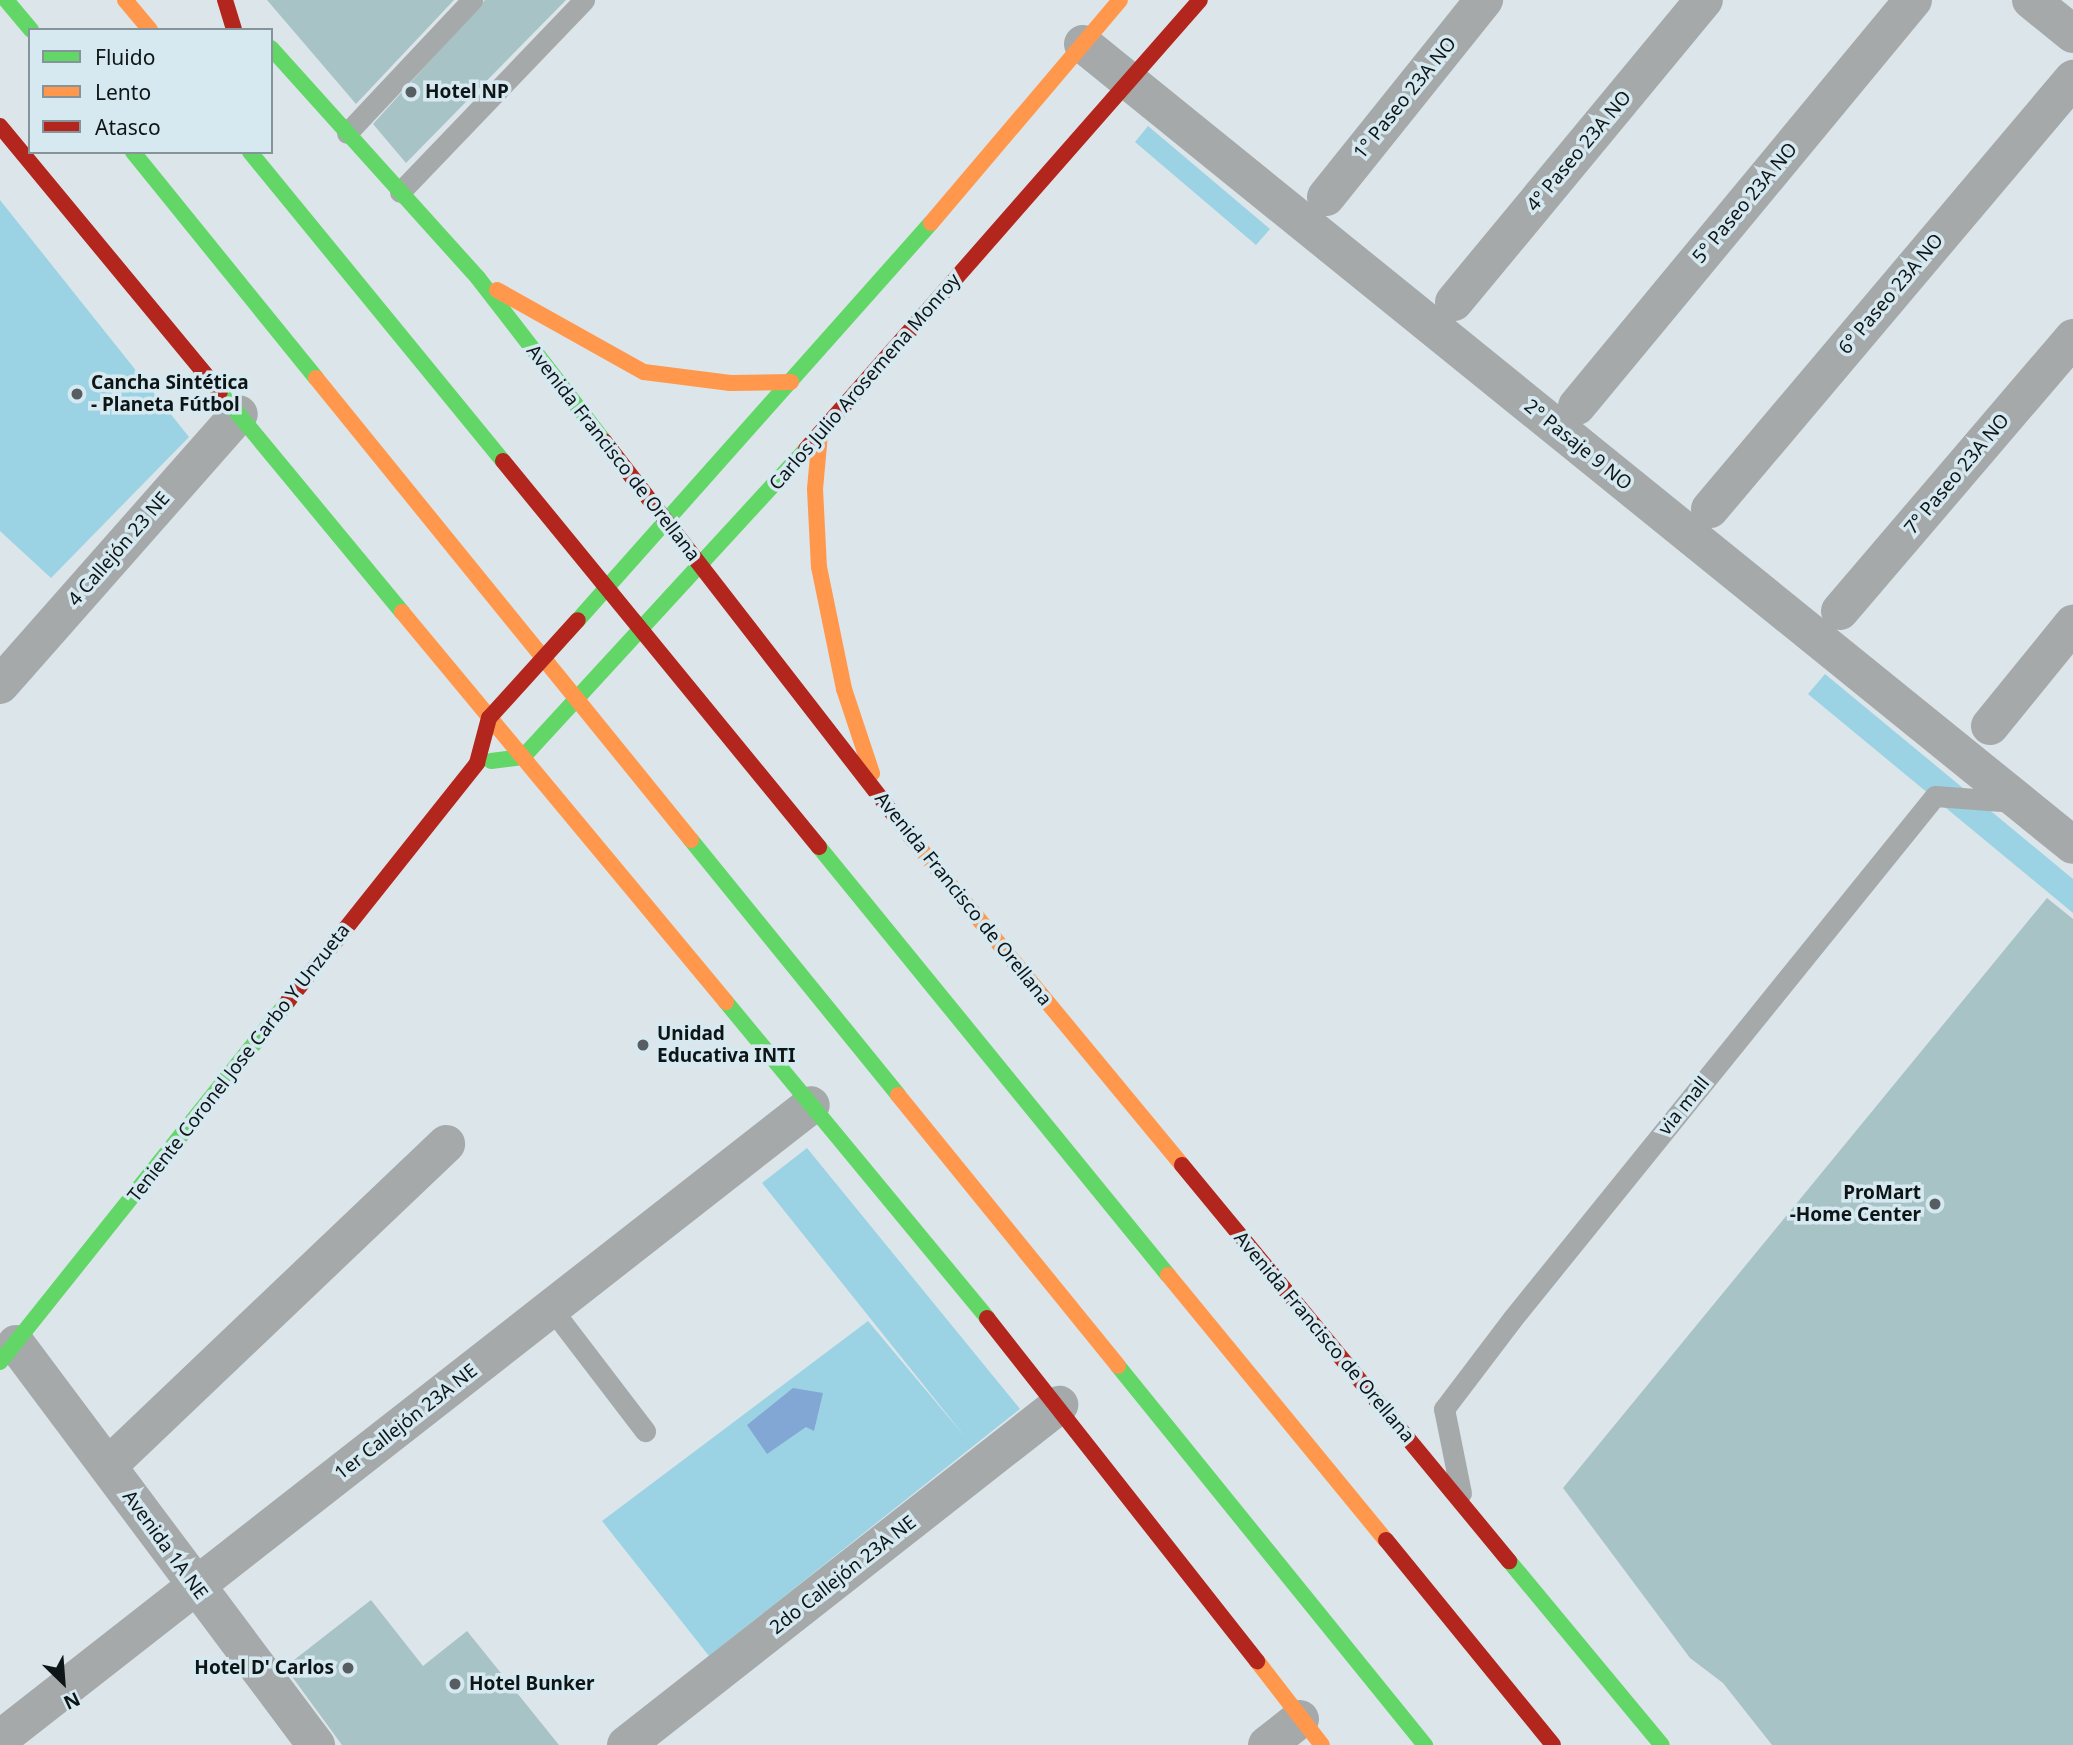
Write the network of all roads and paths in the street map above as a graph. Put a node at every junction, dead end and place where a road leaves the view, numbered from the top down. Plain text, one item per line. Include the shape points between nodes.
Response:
1 (6, 0) edge
2 (125, 0) edge
3 (226, 0) edge
4 (472, 0) edge
5 (584, 0) edge
6 (1120, 0) edge
7 (1200, 0) edge
8 (1484, 0) edge
9 (1704, 0) edge
10 (1913, 0) edge
11 (2031, 0) edge
12 (29, 28) edge
13 (148, 28) edge
14 (233, 28) edge
15 (253, 28) edge
16 (2073, 34) edge
17 (1083, 44) junction
18 (273, 50) edge
19 (2073, 79) edge
20 (1127, 80) junction
21 (0, 126) edge
22 (347, 132) junction
23 (135, 154) edge
24 (252, 154) edge
25 (282, 163) dead end
26 (400, 192) junction
27 (1326, 197) dead end
28 (314, 230) junction
29 (478, 278) junction
30 (1454, 302) dead end
31 (2073, 338) edge
32 (791, 382) junction
33 (1577, 406) dead end
34 (239, 414) junction
35 (820, 434) junction
36 (1710, 509) dead end
37 (665, 523) junction
38 (702, 569) junction
39 (606, 589) junction
40 (1840, 611) dead end
41 (2073, 624) edge
42 (641, 633) junction
43 (545, 654) junction
44 (0, 685) edge
45 (579, 698) junction
46 (489, 718) junction
47 (1990, 726) dead end
48 (523, 757) junction
49 (477, 763) junction
50 (882, 802) junction
51 (2020, 802) junction
52 (2073, 845) edge
53 (811, 1105) junction
54 (446, 1144) dead end
55 (551, 1308) junction
56 (8, 1353) edge
57 (1059, 1405) junction
58 (645, 1432) dead end
59 (108, 1466) junction
60 (1463, 1505) junction
61 (195, 1587) junction
62 (1311, 1732) edge
63 (0, 1739) edge
64 (316, 1745) edge
65 (626, 1745) edge
66 (1267, 1745) edge
67 (1425, 1745) edge
68 (1553, 1745) edge
69 (1662, 1745) edge

1 - 12 main road
2 - 13 main road
3 - 14 main road
3 - 15 main road
4 - 22 lane
5 - 26 lane
6 - 17 main road
7 - 20 main road, Carlos Julio Arosemena Monroy
8 - 27 street, 1° Paseo 23A NO
9 - 30 street, 4° Paseo 23A NO
10 - 33 street, 5° Paseo 23A NO
11 - 16 street
17 - 20 street, 2° Pasaje 9 NO
17 - 32 main road
18 - 22 main road, Avenida Francisco de Orellana
19 - 36 street, 6° Paseo 23A NO
20 - 35 main road, Carlos Julio Arosemena Monroy
20 - 51 street, 2° Pasaje 9 NO
21 - 34 main road
22 - 26 main road, Avenida Francisco de Orellana
23 - 43 main road
24 - 28 main road
25 - 28 main road
26 - 29 main road, Avenida Francisco de Orellana
28 - 39 main road
29 - 32 main road via 644,372 730,383
29 - 37 main road, Avenida Francisco de Orellana
31 - 40 street, 7° Paseo 23A NO
32 - 37 main road
34 - 44 street, 4 Callejón 23 NE
34 - 46 main road
35 - 38 main road, Carlos Julio Arosemena Monroy
35 - 50 main road via 815,529 828,623
37 - 38 main road, Avenida Francisco de Orellana
37 - 39 main road
38 - 42 main road, Carlos Julio Arosemena Monroy
38 - 50 main road, Avenida Francisco de Orellana
39 - 42 main road
39 - 43 main road
41 - 47 street
42 - 45 main road, Carlos Julio Arosemena Monroy
42 - 68 main road
43 - 45 main road
43 - 46 main road
45 - 48 main road, Carlos Julio Arosemena Monroy
45 - 67 main road
46 - 48 main road
46 - 49 main road, Teniente Coronel Jose Carbo Y Unzueta
48 - 49 main road
48 - 53 main road
49 - 56 main road, Teniente Coronel Jose Carbo Y Unzueta
50 - 60 main road, Avenida Francisco de Orellana
51 - 52 street, 2° Pasaje 9 NO
51 - 60 lane, via mall via 1935,796 1513,1318 1444,1409
53 - 55 street, 1er Callejón 23A NE
53 - 57 main road
54 - 59 street
55 - 58 lane
55 - 61 street, 1er Callejón 23A NE
56 - 59 street, Avenida 1A NE
57 - 62 main road
57 - 65 street, 2do Callejón 23A NE
59 - 61 street, Avenida 1A NE
60 - 69 main road, Avenida Francisco de Orellana
61 - 63 street, 1er Callejón 23A NE
61 - 64 street, Avenida 1A NE
62 - 66 street

